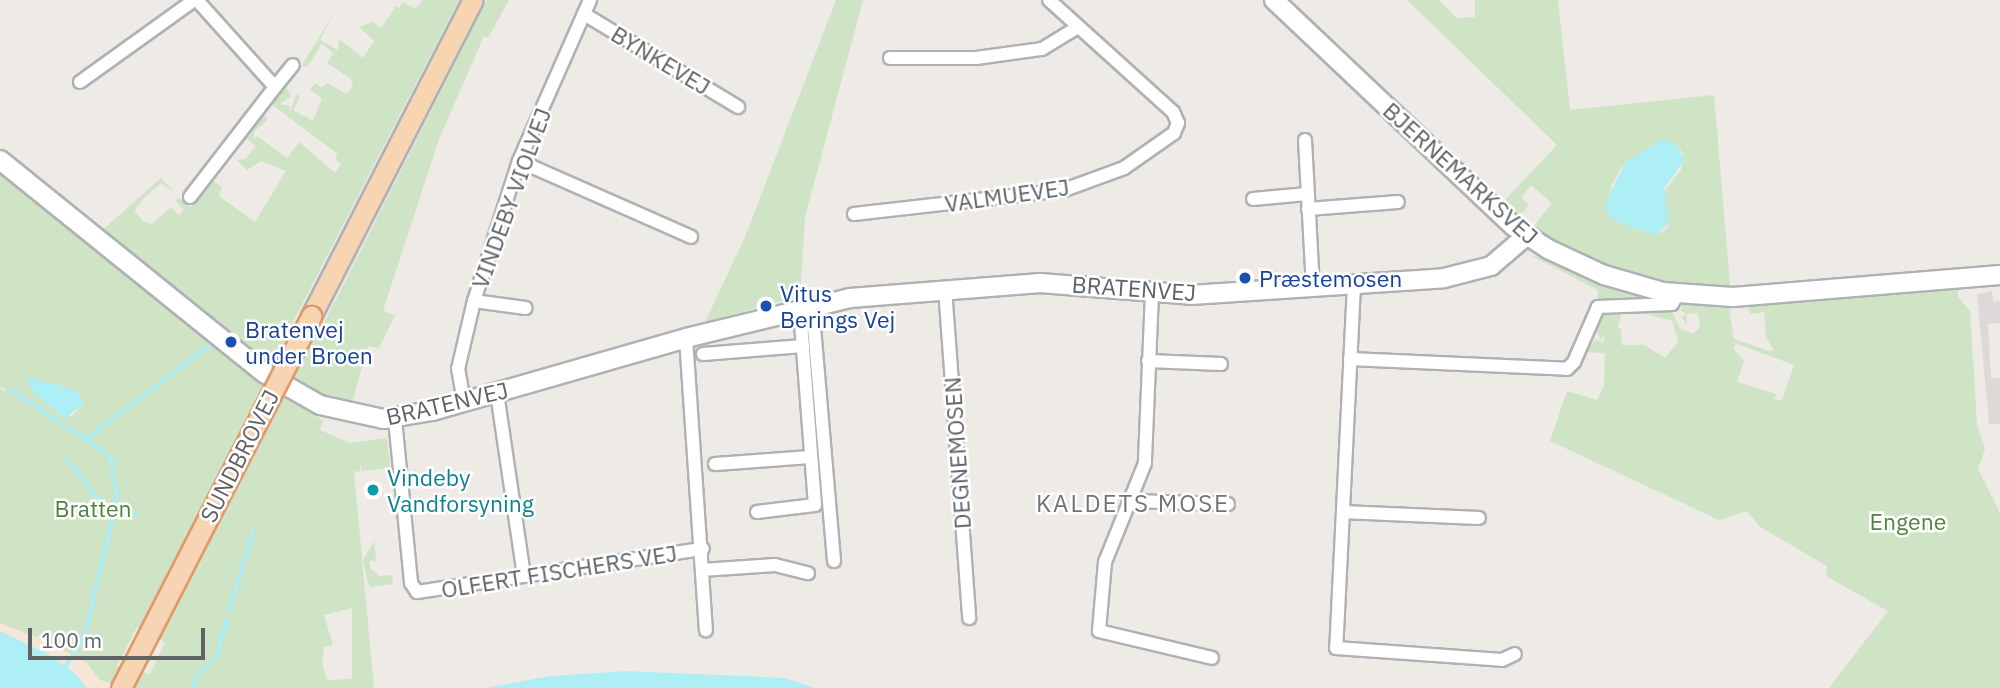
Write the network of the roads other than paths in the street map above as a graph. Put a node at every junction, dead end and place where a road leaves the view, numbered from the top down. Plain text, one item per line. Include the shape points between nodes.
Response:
1 (196, 0) edge
2 (473, 0) edge
3 (590, 0) edge
4 (1049, 0) edge
5 (1274, 0) edge
6 (584, 14) junction
7 (1078, 27) junction
8 (890, 58) dead end
9 (293, 65) dead end
10 (80, 82) dead end
11 (275, 87) junction
12 (738, 107) dead end
13 (1305, 140) dead end
14 (0, 160) edge
15 (519, 161) junction
16 (1307, 194) junction
17 (190, 197) dead end
18 (1253, 199) dead end
19 (1398, 202) dead end
20 (1308, 209) junction
21 (854, 214) dead end
22 (1526, 236) junction
23 (691, 237) dead end
24 (2000, 275) edge
25 (1354, 285) junction
26 (1313, 287) junction
27 (945, 289) junction
28 (1152, 293) junction
29 (1678, 294) junction
30 (474, 301) junction
31 (806, 306) junction
32 (526, 308) dead end
33 (686, 338) junction
34 (803, 346) junction
35 (703, 354) dead end
36 (1350, 359) junction
37 (1148, 361) junction
38 (1221, 364) dead end
39 (496, 393) junction
40 (464, 402) junction
41 (395, 419) junction
42 (811, 457) junction
43 (715, 464) dead end
44 (1132, 501) junction
45 (1228, 504) dead end
46 (757, 512) dead end
47 (1343, 512) junction
48 (1479, 518) dead end
49 (703, 550) junction
50 (834, 561) dead end
51 (702, 570) junction
52 (808, 573) dead end
53 (524, 576) junction
54 (969, 618) dead end
55 (706, 630) dead end
56 (1516, 654) dead end
57 (1212, 657) dead end
58 (121, 688) edge

1 - 10 street
1 - 11 street
2 - 58 main road, SUNDBROVEJ, bridge
3 - 6 street, VINDEBY VIOLVEJ
4 - 7 street
5 - 22 street, BJERNEMARKSVEJ
6 - 12 street, BYNKEVEJ
6 - 15 street, VINDEBY VIOLVEJ
7 - 8 street via 1042,49 976,58
7 - 21 street, VALMUEVEJ via 1178,119 1176,130 1151,151 1093,181 1064,190
9 - 11 street
11 - 17 street
13 - 16 street
14 - 41 street, BRATENVEJ via 264,373 326,407 363,417
15 - 23 street
15 - 30 street, VINDEBY VIOLVEJ
16 - 18 street
16 - 20 street
19 - 20 street
20 - 26 street
22 - 25 street, BRATENVEJ via 1499,262 1474,273
22 - 29 street, BJERNEMARKSVEJ via 1604,275
24 - 29 street, BJERNEMARKSVEJ via 1763,296
25 - 26 street, BRATENVEJ
25 - 36 street
26 - 28 street, BRATENVEJ
27 - 28 street, BRATENVEJ via 1062,282
27 - 31 street, BRATENVEJ
27 - 54 street, DEGNEMOSEN
28 - 37 street
29 - 36 street, BJERNEMARKSVEJ via 1677,302 1668,305 1600,306 1567,369
30 - 32 street
30 - 40 street, VINDEBY VIOLVEJ via 458,369
31 - 33 street, BRATENVEJ
31 - 34 street
31 - 50 street
33 - 39 street, BRATENVEJ
33 - 49 street
34 - 35 street
34 - 42 street
36 - 47 street
37 - 38 street
37 - 44 street via 1145,463
39 - 40 street, BRATENVEJ
39 - 53 street
40 - 41 street, BRATENVEJ
41 - 53 street, OLFERT FISCHERS VEJ via 415,591
42 - 43 street
42 - 46 street via 815,505
44 - 45 street
44 - 57 street via 1105,562 1099,631
47 - 48 street
47 - 56 street via 1336,648 1502,660
49 - 51 street
49 - 53 street, OLFERT FISCHERS VEJ
51 - 52 street via 775,565
51 - 55 street

